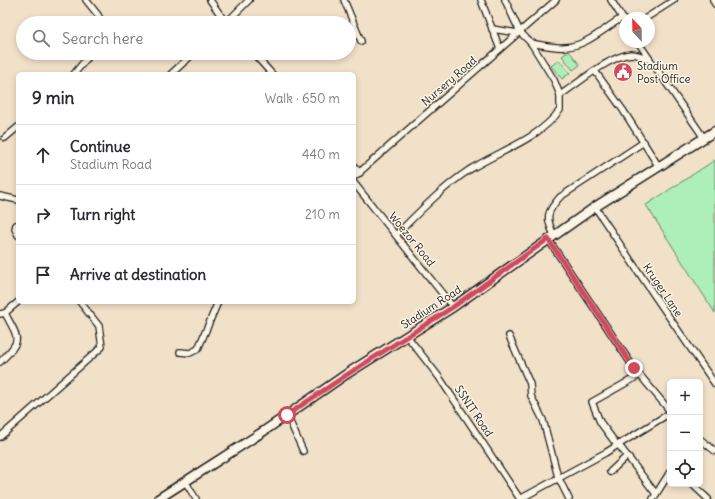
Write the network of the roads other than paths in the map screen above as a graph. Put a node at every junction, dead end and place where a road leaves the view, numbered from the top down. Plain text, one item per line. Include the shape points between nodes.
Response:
1 (86, 0) edge
2 (210, 0) edge
3 (249, 0) edge
4 (344, 0) edge
5 (481, 0) edge
6 (505, 0) edge
7 (556, 0) edge
8 (611, 0) edge
9 (674, 0) edge
10 (713, 0) edge
11 (715, 4) edge
12 (619, 12) edge
13 (655, 12) edge
14 (98, 16) edge
15 (221, 16) edge
16 (233, 16) edge
17 (350, 16) edge
18 (619, 23) edge
19 (492, 29) junction
20 (356, 31) edge
21 (519, 33) junction
22 (360, 41) dead end
23 (531, 43) junction
24 (642, 48) edge
25 (500, 49) junction
26 (85, 60) edge
27 (186, 60) edge
28 (259, 60) edge
29 (650, 60) junction
30 (595, 71) junction
31 (76, 72) edge
32 (173, 72) edge
33 (270, 72) edge
34 (560, 95) junction
35 (16, 129) edge
36 (715, 131) edge
37 (5, 138) dead end
38 (704, 138) junction
39 (644, 142) junction
40 (660, 167) junction
41 (356, 168) edge
42 (360, 173) junction
43 (356, 176) edge
44 (356, 185) edge
45 (0, 196) edge
46 (16, 200) edge
47 (596, 207) junction
48 (396, 235) junction
49 (551, 237) junction
50 (16, 303) edge
51 (82, 304) edge
52 (217, 304) edge
53 (453, 307) junction
54 (3, 313) edge
55 (407, 336) junction
56 (509, 336) dead end
57 (180, 352) dead end
58 (0, 362) edge
59 (640, 375) junction
60 (715, 384) edge
61 (667, 408) edge
62 (667, 414) edge
63 (287, 415) junction
64 (0, 437) edge
65 (703, 441) edge
66 (618, 444) junction
67 (303, 451) dead end
68 (715, 451) edge
69 (627, 456) junction
70 (610, 472) dead end
71 (667, 477) edge
72 (558, 478) junction
73 (185, 480) junction
74 (695, 487) edge
75 (655, 497) edge
76 (158, 499) edge
77 (196, 499) edge
78 (520, 499) edge
79 (570, 499) edge
80 (708, 499) edge

1 - 14 street
2 - 15 street
3 - 16 street
4 - 17 street
5 - 19 street
6 - 21 street
7 - 21 street, Nursery Road
8 - 12 street
9 - 13 street
10 - 11 street
18 - 23 street via 574,46 564,48
19 - 21 street
19 - 25 street
20 - 22 street
21 - 23 street
21 - 25 street, Nursery Road
23 - 34 street via 554,80
24 - 29 street
25 - 42 street, Nursery Road
26 - 31 street
27 - 32 street
28 - 33 street
29 - 30 street via 636,55 623,56
29 - 38 street
30 - 34 street
30 - 39 street
34 - 48 street via 560,110 556,116 531,136 470,170 446,187
35 - 37 street
36 - 38 main road, Stadium Road
38 - 40 main road, Stadium Road
39 - 40 street
39 - 49 street via 560,197 550,208 548,222
40 - 47 main road, Stadium Road
41 - 42 street
42 - 43 street, Nursery Road
44 - 48 street, Woezor Road
45 - 46 street
47 - 49 main road, Stadium Road
47 - 60 street, Kruger Lane
48 - 53 street, Woezor Road
49 - 53 main road, Stadium Road
49 - 59 street
50 - 54 street
51 - 64 street via 99,326 102,347
52 - 57 street via 198,349 190,353
53 - 55 main road, Stadium Road
54 - 58 street via 17,338 17,344
55 - 63 main road, Stadium Road
55 - 78 street, SSNIT Road via 439,377
56 - 72 street via 530,384 531,396 543,420
59 - 61 street
59 - 66 street via 592,402 600,422
62 - 66 street
63 - 67 street
63 - 73 main road, Stadium Road
65 - 68 street
66 - 69 street
66 - 72 street
69 - 70 street
69 - 75 street
71 - 75 street
72 - 78 street
72 - 79 street
73 - 76 main road, Stadium Road
73 - 77 street
74 - 80 street

